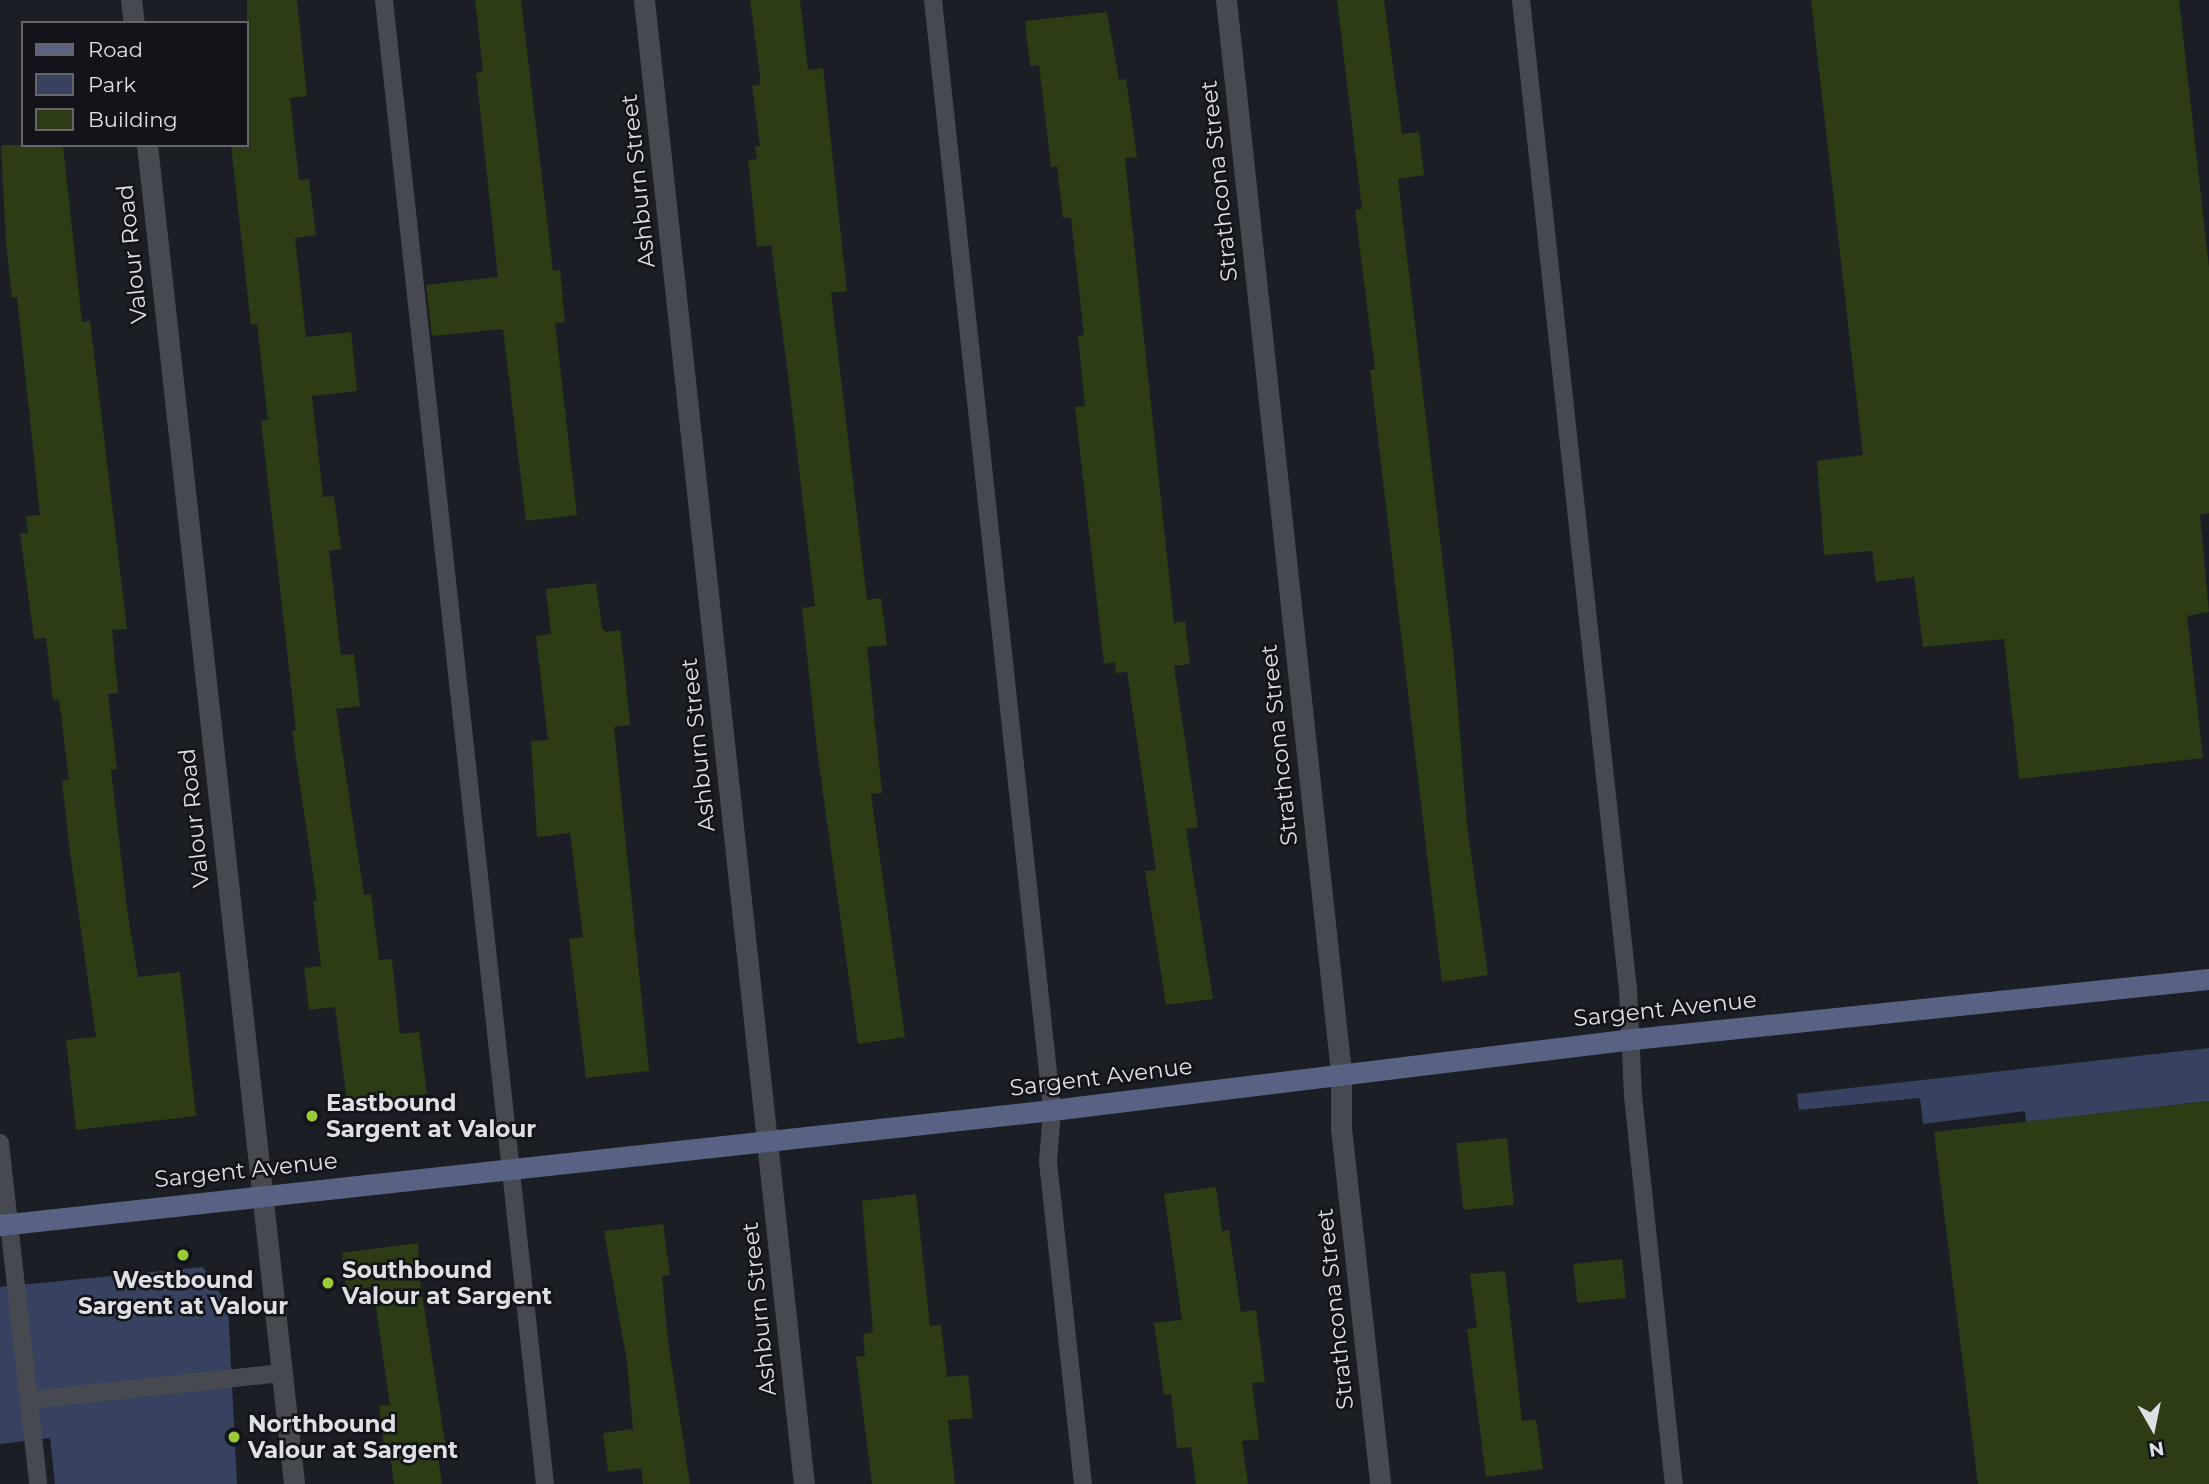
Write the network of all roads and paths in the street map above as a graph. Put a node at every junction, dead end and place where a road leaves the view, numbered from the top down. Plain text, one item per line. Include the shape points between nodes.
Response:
1 (131, 0) edge
2 (384, 0) edge
3 (644, 0) edge
4 (933, 0) edge
5 (1226, 0) edge
6 (1521, 0) edge
7 (134, 21) edge
8 (147, 147) edge
9 (2209, 979) edge
10 (1633, 1039) junction
11 (1341, 1072) junction
12 (1052, 1110) junction
13 (768, 1142) junction
14 (0, 1143) edge
15 (511, 1169) junction
16 (262, 1194) junction
17 (5, 1224) edge
18 (280, 1373) junction
19 (29, 1399) junction
20 (38, 1484) edge
21 (295, 1484) edge
22 (545, 1484) edge
23 (804, 1484) edge
24 (1083, 1484) edge
25 (1380, 1484) edge
26 (1674, 1484) edge

1 - 7 street
2 - 15 lane
3 - 13 street, Ashburn Street
4 - 12 lane
5 - 11 street, Strathcona Street
6 - 10 lane
8 - 16 street, Valour Road
9 - 10 main road, Sargent Avenue
10 - 11 main road, Sargent Avenue
10 - 26 lane via 1633,1096
11 - 12 main road, Sargent Avenue
11 - 25 street, Strathcona Street via 1341,1128
12 - 13 main road, Sargent Avenue
12 - 24 lane via 1048,1162
13 - 15 main road, Sargent Avenue
13 - 23 street, Ashburn Street
14 - 17 lane
15 - 16 main road, Sargent Avenue
15 - 22 lane
16 - 17 main road, Sargent Avenue
16 - 18 street, Valour Road
17 - 19 lane
18 - 19 lane
18 - 21 street, Valour Road
19 - 20 lane

